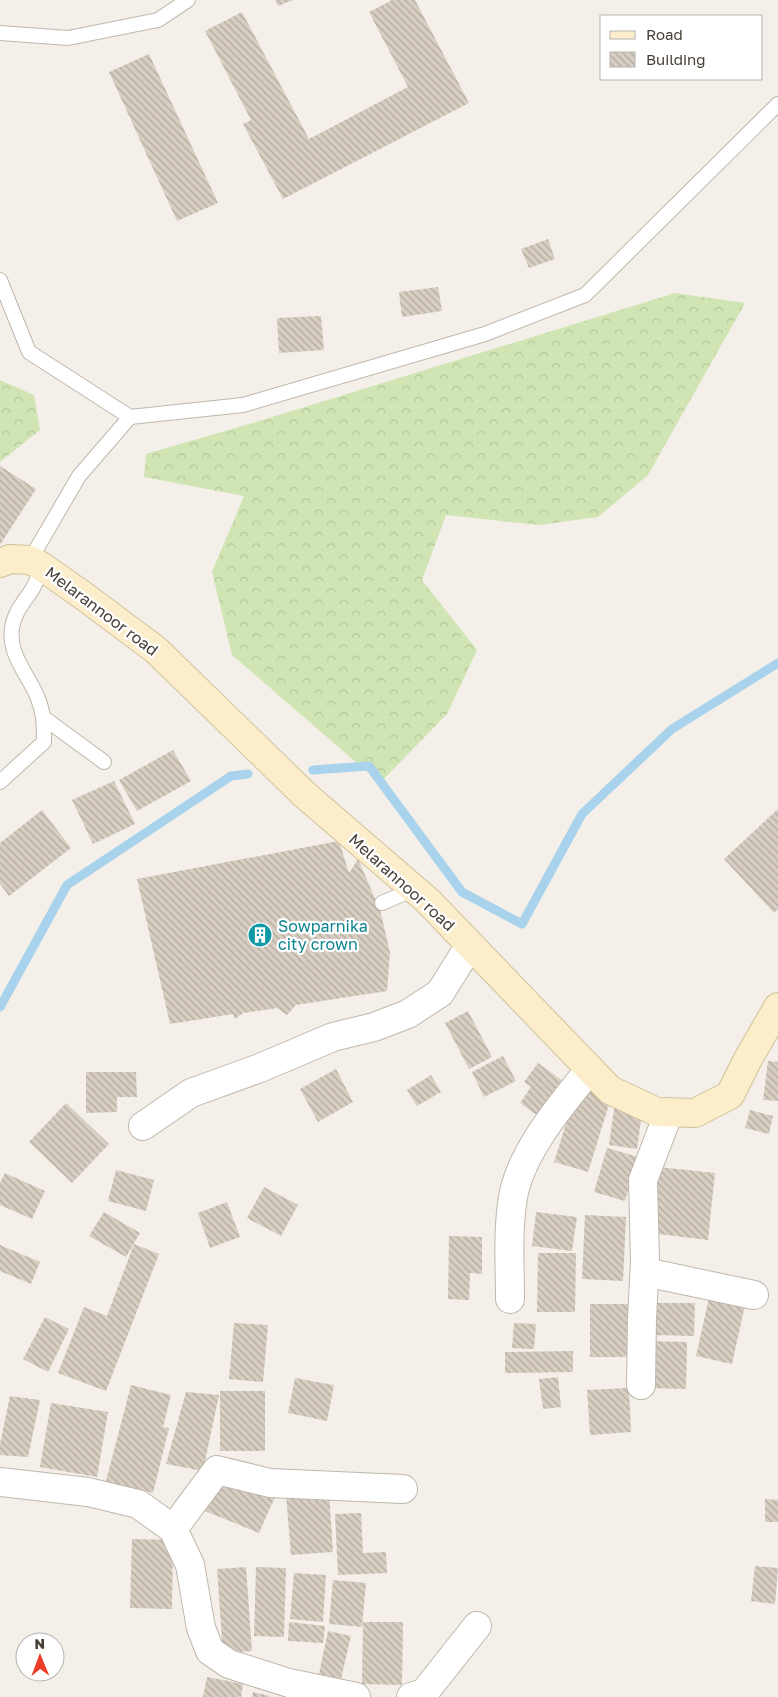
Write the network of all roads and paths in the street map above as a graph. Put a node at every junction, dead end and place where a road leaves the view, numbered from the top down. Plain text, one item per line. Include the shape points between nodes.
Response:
1 (188, 0) edge
2 (0, 33) edge
3 (778, 104) edge
4 (0, 280) edge
5 (130, 417) junction
6 (0, 562) edge
7 (36, 563) junction
8 (44, 718) junction
9 (104, 762) dead end
10 (0, 782) edge
11 (414, 889) junction
12 (382, 903) dead end
13 (470, 945) junction
14 (778, 1007) edge
15 (590, 1069) junction
16 (669, 1112) junction
17 (143, 1126) dead end
18 (645, 1272) junction
19 (754, 1295) dead end
20 (510, 1299) dead end
21 (641, 1385) dead end
22 (0, 1482) edge
23 (403, 1488) dead end
24 (173, 1529) junction
25 (476, 1626) dead end
26 (356, 1697) edge
27 (411, 1697) edge

1 - 2 lane via 158,20 68,38
3 - 5 lane via 586,295 485,334 243,406
4 - 5 lane via 29,352
5 - 7 lane via 79,476
6 - 7 street, Melarannoor road via 10,558
7 - 8 lane via 34,586 19,607 12,629 14,649
7 - 11 street, Melarannoor road via 156,650 305,795
8 - 9 lane
8 - 10 lane via 44,742
11 - 12 lane
11 - 13 street, Melarannoor road
13 - 15 street, Melarannoor road
13 - 17 street via 440,993 408,1014 333,1037 191,1093
14 - 16 street, Melarannoor road via 730,1095 695,1113
15 - 16 street, Melarannoor road via 610,1090 657,1112
15 - 20 street via 553,1116 526,1160 514,1192
16 - 18 street via 643,1180
18 - 19 street
18 - 21 street
22 - 24 street via 88,1492 138,1504
23 - 24 street via 270,1483 217,1470
24 - 26 street via 190,1565 201,1628 210,1651 229,1664 289,1683
25 - 27 street via 424,1693

